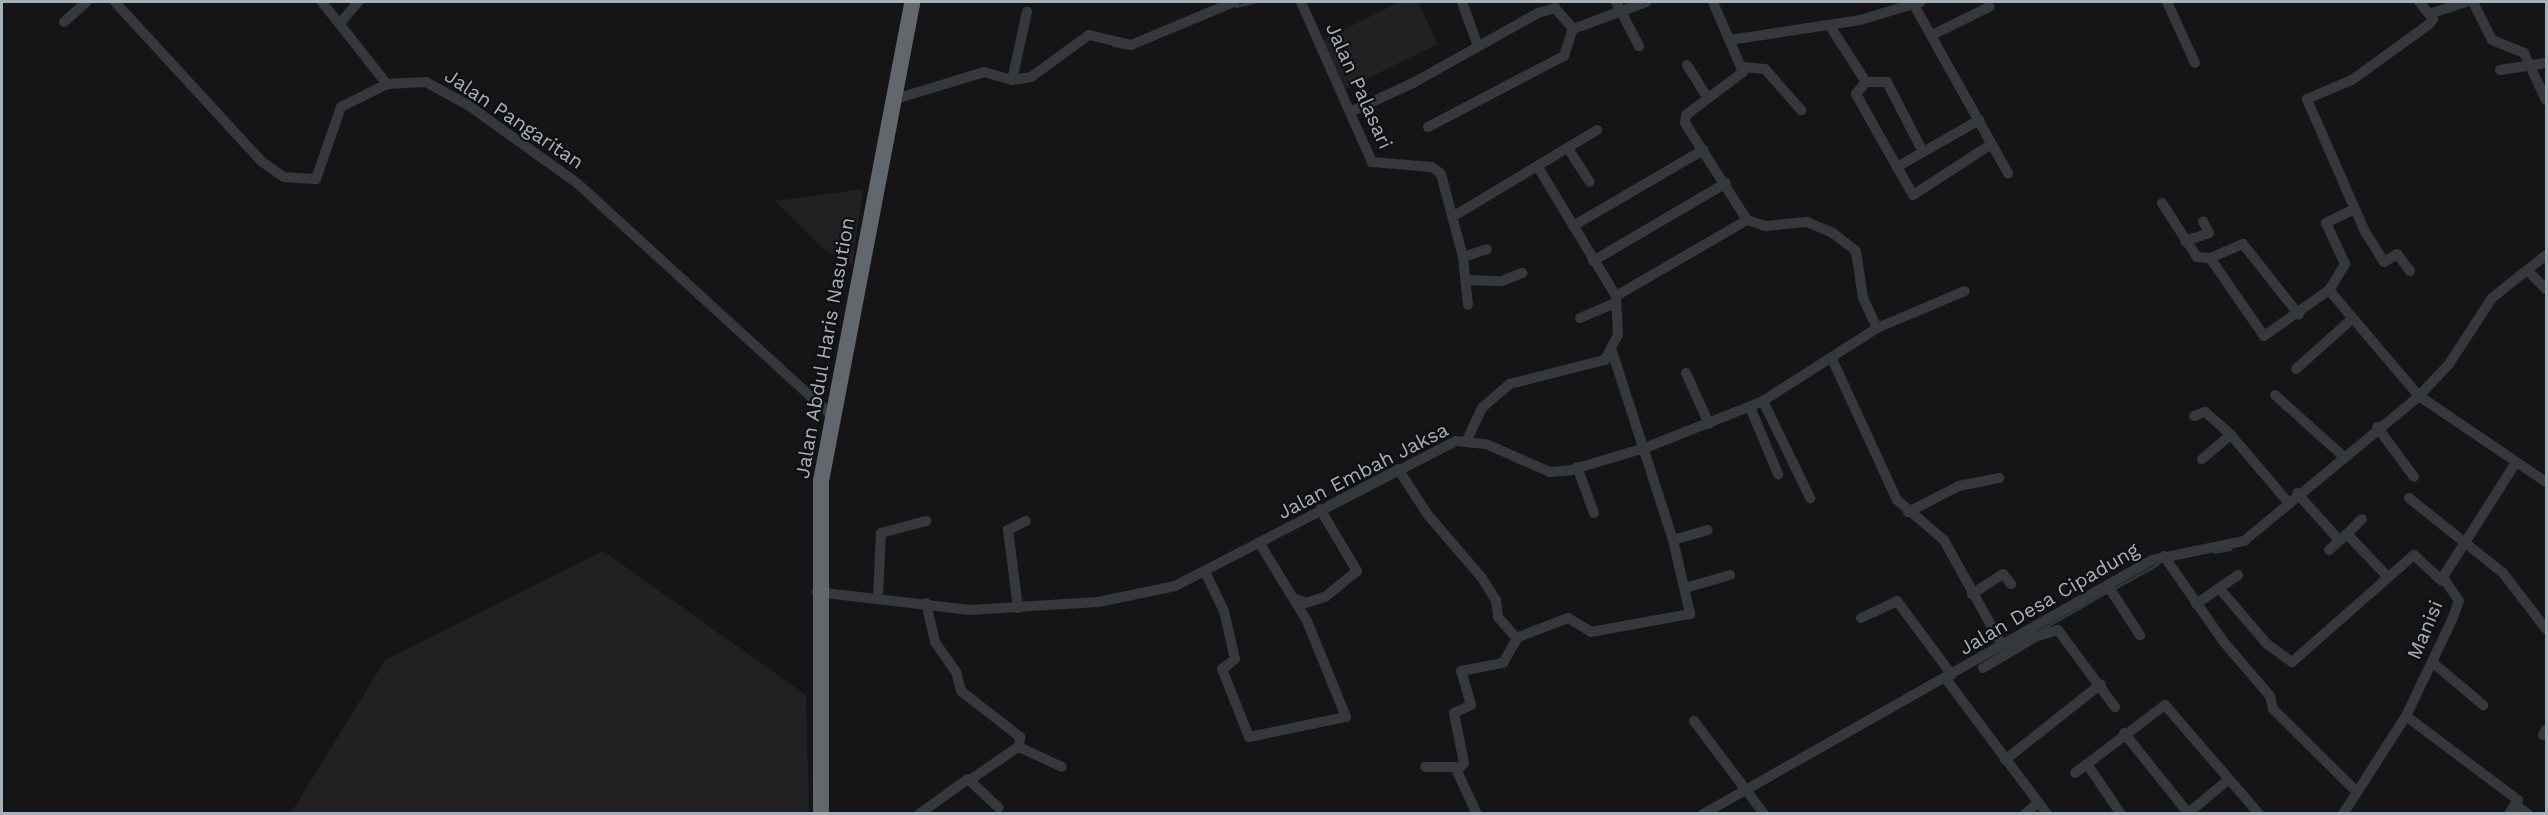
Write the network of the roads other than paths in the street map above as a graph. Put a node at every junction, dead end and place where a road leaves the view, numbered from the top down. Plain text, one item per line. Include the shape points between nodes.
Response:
1 (86, 2) edge
2 (115, 2) edge
3 (322, 2) edge
4 (358, 2) edge
5 (912, 2) edge
6 (1234, 2) edge
7 (1301, 2) edge
8 (1462, 2) edge
9 (1646, 2) edge
10 (1713, 2) edge
11 (2167, 2) edge
12 (2419, 2) edge
13 (2465, 2) edge
14 (2473, 2) edge
15 (1917, 3) edge
16 (2447, 4) edge
17 (1200, 6) edge
18 (1619, 6) edge
19 (1989, 7) dead end
20 (1027, 12) dead end
21 (2429, 14) junction
22 (342, 21) junction
23 (64, 22) dead end
24 (1830, 26) junction
25 (1573, 29) junction
26 (1932, 35) junction
27 (1730, 40) junction
28 (1478, 46) junction
29 (1639, 46) dead end
30 (2195, 63) dead end
31 (2547, 63) edge
32 (1687, 65) dead end
33 (2529, 66) junction
34 (1742, 67) junction
35 (2500, 70) dead end
36 (381, 76) junction
37 (1012, 80) junction
38 (1866, 82) junction
39 (1708, 98) junction
40 (892, 100) junction
41 (2547, 100) edge
42 (1801, 110) dead end
43 (1350, 112) junction
44 (1978, 120) junction
45 (1428, 127) dead end
46 (1597, 130) dead end
47 (1990, 145) junction
48 (1569, 150) junction
49 (1703, 150) junction
50 (1923, 152) junction
51 (1897, 167) junction
52 (1539, 169) junction
53 (2008, 173) dead end
54 (1590, 182) dead end
55 (1726, 183) junction
56 (2162, 203) dead end
57 (2353, 210) junction
58 (1454, 216) junction
59 (1747, 220) junction
60 (2203, 221) dead end
61 (1573, 226) junction
62 (2209, 233) junction
63 (2185, 241) junction
64 (1487, 249) dead end
65 (2214, 255) junction
66 (2547, 255) edge
67 (1464, 257) junction
68 (1593, 261) junction
69 (2527, 270) junction
70 (2410, 271) dead end
71 (1522, 273) dead end
72 (1468, 280) junction
73 (2547, 289) edge
74 (2329, 290) junction
75 (1965, 291) dead end
76 (1616, 300) junction
77 (1468, 305) dead end
78 (2299, 315) junction
79 (1580, 318) dead end
80 (2353, 318) junction
81 (1877, 328) junction
82 (1612, 351) junction
83 (1833, 361) junction
84 (2296, 369) dead end
85 (1686, 373) dead end
86 (2275, 395) dead end
87 (2419, 396) junction
88 (1763, 401) junction
89 (1750, 407) junction
90 (831, 415) junction
91 (2194, 416) dead end
92 (1709, 424) junction
93 (2377, 427) junction
94 (2231, 435) junction
95 (1467, 440) junction
96 (1645, 448) junction
97 (2343, 456) junction
98 (2202, 459) dead end
99 (2515, 464) junction
100 (1577, 467) junction
101 (1398, 469) junction
102 (1778, 474) dead end
103 (2414, 477) dead end
104 (1999, 478) dead end
105 (2547, 482) edge
106 (2297, 493) junction
107 (1810, 498) dead end
108 (2409, 498) dead end
109 (2287, 501) junction
110 (1320, 509) junction
111 (1908, 512) junction
112 (1594, 513) dead end
113 (2362, 519) dead end
114 (926, 521) dead end
115 (1026, 521) dead end
116 (1708, 530) dead end
117 (2343, 537) junction
118 (1673, 540) junction
119 (1260, 544) junction
120 (2464, 546) junction
121 (2329, 550) dead end
122 (2164, 556) junction
123 (1206, 574) junction
124 (1730, 575) dead end
125 (2238, 576) dead end
126 (2387, 576) junction
127 (2442, 581) junction
128 (2011, 584) dead end
129 (2108, 586) junction
130 (1685, 588) junction
131 (2219, 588) junction
132 (817, 592) junction
133 (1971, 594) junction
134 (878, 596) junction
135 (1293, 598) junction
136 (926, 603) junction
137 (2196, 604) junction
138 (1018, 608) junction
139 (1861, 618) dead end
140 (2547, 629) edge
141 (2140, 635) dead end
142 (1517, 639) junction
143 (2002, 645) junction
144 (2432, 662) junction
145 (1983, 668) dead end
146 (1949, 677) junction
147 (2101, 684) junction
148 (2483, 705) dead end
149 (2115, 708) dead end
150 (2406, 716) junction
151 (1694, 721) dead end
152 (2124, 733) junction
153 (1018, 747) junction
154 (2006, 760) junction
155 (2087, 764) junction
156 (1062, 767) dead end
157 (1425, 767) dead end
158 (1458, 770) junction
159 (2075, 773) dead end
160 (970, 780) junction
161 (2228, 780) junction
162 (1746, 789) junction
163 (2357, 792) junction
164 (2039, 802) junction
165 (999, 808) dead end
166 (934, 809) edge
167 (2512, 809) edge
168 (821, 813) edge
169 (919, 813) edge
170 (1477, 813) edge
171 (1702, 813) edge
172 (1764, 813) edge
173 (2025, 813) edge
174 (2047, 813) edge
175 (2121, 813) edge
176 (2188, 813) edge
177 (2259, 813) edge
178 (2343, 813) edge
179 (2528, 813) edge

1 - 23 street
2 - 36 street, Jalan Pangaritan via 261,161 284,177 316,179 341,107
3 - 22 street
4 - 22 street
5 - 40 highway, Jalan Abdul Haris Nasution
6 - 17 street
7 - 43 street, Jalan Palasari
8 - 28 street
9 - 18 street
10 - 27 street
11 - 30 street
12 - 21 street
13 - 16 street
14 - 33 street via 2492,39 2520,49
15 - 24 street
15 - 26 street
16 - 21 street
17 - 37 street via 1131,45 1089,35 1031,77
18 - 25 street
18 - 29 street
19 - 26 street
20 - 37 street
21 - 57 street via 2433,19 2428,25 2356,77 2307,99
22 - 36 street
24 - 27 street
24 - 38 street
25 - 28 street via 1553,7
25 - 45 street via 1564,56
26 - 44 street
27 - 34 street
28 - 43 street
31 - 33 street
32 - 39 street
33 - 35 street
33 - 41 street
34 - 39 street via 1742,73
34 - 42 street via 1765,69
36 - 90 street, Jalan Pangaritan via 426,82 577,183
37 - 40 street via 984,72
38 - 50 street via 1887,82
38 - 51 street via 1856,94
39 - 49 street via 1684,119
40 - 90 highway, Jalan Abdul Haris Nasution
43 - 58 street, Jalan Palasari via 1373,163 1438,170
44 - 47 street
44 - 50 street
46 - 48 street
47 - 51 street via 1913,195
47 - 53 street
48 - 52 street
48 - 54 street
49 - 55 street
49 - 61 street
50 - 51 street
52 - 58 street
52 - 61 street
55 - 59 street
55 - 68 street
56 - 63 street
57 - 70 street via 2384,262 2397,254
57 - 74 street via 2326,223 2345,264
58 - 67 street, Jalan Palasari
59 - 76 street
59 - 81 street via 1766,226 1807,222 1849,243 1857,252 1863,298
60 - 62 street
61 - 68 street
62 - 63 street
62 - 65 street
63 - 65 street via 2197,257
64 - 67 street
65 - 78 street via 2242,244
65 - 78 street via 2264,336
66 - 69 street, Jalan Desa Cipadung
67 - 72 street, Jalan Palasari
68 - 76 street
69 - 73 street
69 - 87 street, Jalan Desa Cipadung via 2482,310 2457,352
71 - 72 street via 1503,281
72 - 77 street, Jalan Palasari
74 - 78 street
74 - 80 street
75 - 81 street, Jalan Embah Jaksa
76 - 79 street
76 - 82 street via 1618,334
80 - 84 street
80 - 87 street
81 - 83 street, Jalan Embah Jaksa
82 - 95 street via 1598,363 1510,384 1482,408
82 - 96 street
83 - 88 street, Jalan Embah Jaksa
83 - 111 street via 1896,498
85 - 92 street
86 - 97 street
87 - 93 street, Jalan Desa Cipadung
87 - 99 street
88 - 89 street, Jalan Embah Jaksa
88 - 107 street
89 - 92 street, Jalan Embah Jaksa
89 - 102 street
90 - 132 highway, Jalan Abdul Haris Nasution via 821,481
91 - 94 street via 2205,412
92 - 96 street, Jalan Embah Jaksa
93 - 97 street, Jalan Desa Cipadung
93 - 103 street
94 - 98 street
94 - 109 street
95 - 100 street, Jalan Embah Jaksa via 1550,472
95 - 101 street, Jalan Embah Jaksa
96 - 100 street, Jalan Embah Jaksa
96 - 118 street
97 - 106 street, Jalan Desa Cipadung
99 - 105 street
99 - 120 street, Manisi
100 - 112 street
101 - 110 street, Jalan Embah Jaksa
101 - 142 street via 1428,515 1482,578 1496,600 1498,617
104 - 111 street via 1959,486
106 - 109 street, Jalan Desa Cipadung
106 - 117 street
108 - 120 street
109 - 122 street, Jalan Desa Cipadung via 2238,544
110 - 119 street, Jalan Embah Jaksa
110 - 135 street via 1357,571 1325,597 1306,603
111 - 133 street via 1944,540
113 - 117 street
114 - 134 street via 881,532
115 - 138 street via 1008,530
116 - 118 street
117 - 121 street
117 - 126 street
118 - 130 street
119 - 123 street, Jalan Embah Jaksa
119 - 135 street
120 - 127 street, Manisi
120 - 140 street via 2508,578
122 - 129 street, Jalan Desa Cipadung
122 - 137 street
123 - 135 street via 1224,610 1235,658 1222,669 1251,738 1346,717
123 - 138 street, Jalan Embah Jaksa via 1098,602
124 - 130 street
125 - 131 street
126 - 127 street via 2415,555
126 - 131 street via 2292,662 2267,644
127 - 144 street, Manisi via 2459,602
128 - 133 street via 2003,574
129 - 141 street
129 - 143 street, Jalan Desa Cipadung
130 - 142 street via 1690,614 1591,632 1568,618
131 - 137 street
132 - 134 street, Jalan Embah Jaksa
132 - 168 highway, Jalan Abdul Haris Nasution
133 - 143 street
134 - 136 street, Jalan Embah Jaksa
136 - 138 street, Jalan Embah Jaksa via 970,610
136 - 153 street via 935,642 956,672 957,686 1020,737
137 - 163 street via 2270,696 2274,711
139 - 146 street via 1897,601
142 - 158 street via 1503,663 1461,671 1471,705 1455,711 1464,762
143 - 146 street, Jalan Desa Cipadung
144 - 148 street
144 - 150 street, Manisi
145 - 147 street via 2055,630
146 - 154 street
146 - 162 street, Jalan Desa Cipadung
147 - 149 street
147 - 154 street
150 - 163 street, Manisi
150 - 167 street via 2509,791 2519,800
151 - 162 street
152 - 155 street
152 - 161 street via 2157,706 2169,705
152 - 176 street
153 - 156 street
153 - 160 street
154 - 164 street
155 - 159 street
155 - 175 street
157 - 158 street
158 - 170 street
160 - 165 street
160 - 166 street
161 - 176 street
161 - 177 street
162 - 171 street, Jalan Desa Cipadung
162 - 172 street
163 - 178 street, Manisi
164 - 173 street
164 - 174 street
166 - 169 street
167 - 179 street

